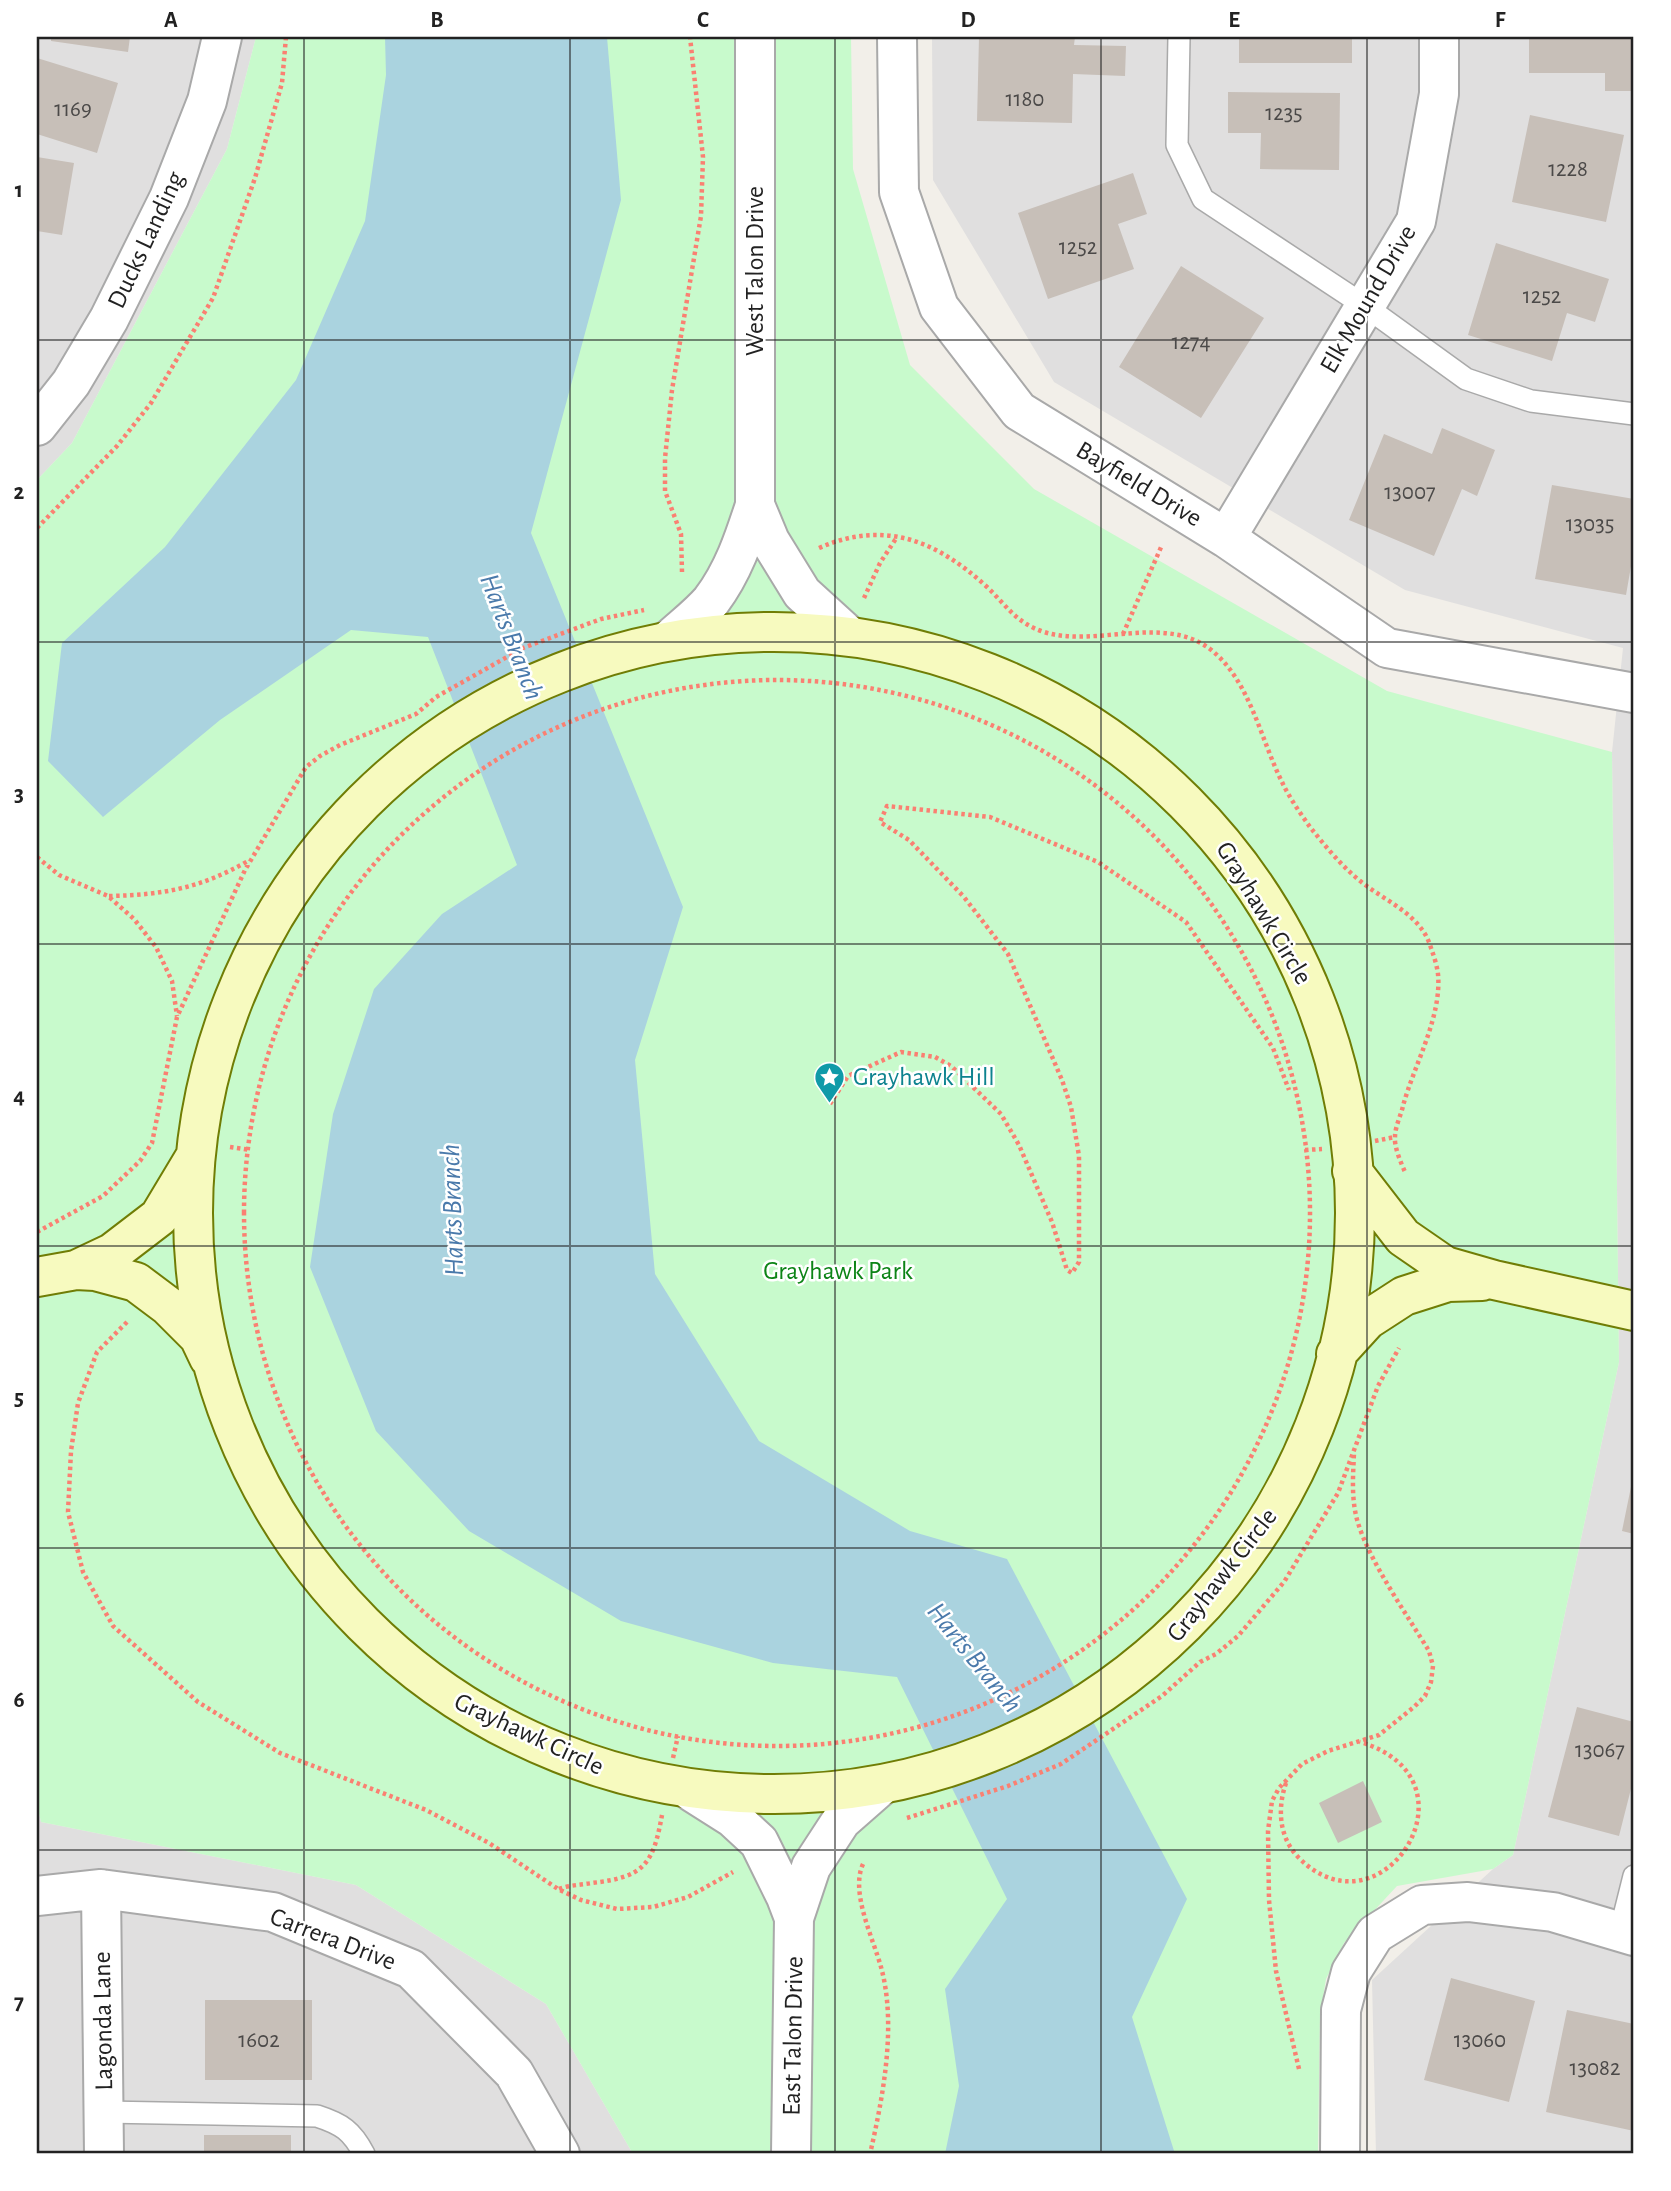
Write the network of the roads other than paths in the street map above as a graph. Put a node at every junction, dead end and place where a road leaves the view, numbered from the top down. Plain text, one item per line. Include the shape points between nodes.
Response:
1 (222, 37) edge
2 (755, 37) edge
3 (897, 37) edge
4 (1179, 37) edge
5 (1439, 37) edge
6 (1365, 306) junction
7 (1634, 414) edge
8 (37, 426) edge
9 (755, 505) junction
10 (1226, 538) junction
11 (656, 630) junction
12 (847, 634) junction
13 (1634, 693) edge
14 (196, 1155) junction
15 (1352, 1171) junction
16 (76, 1270) junction
17 (37, 1277) edge
18 (1494, 1280) junction
19 (1634, 1311) edge
20 (1336, 1354) junction
21 (217, 1376) junction
22 (679, 1790) junction
23 (904, 1793) junction
24 (1634, 1876) edge
25 (101, 1889) junction
26 (37, 1896) edge
27 (794, 1918) junction
28 (1627, 1934) edge
29 (104, 2112) junction
30 (104, 2154) edge
31 (364, 2154) edge
32 (561, 2154) edge
33 (791, 2154) edge
34 (1340, 2154) edge

1 - 8 street, Ducks Landing via 207,101 169,198 109,319 71,383
2 - 9 street, West Talon Drive
3 - 10 street, Bayfield Drive via 899,192 939,307 1019,411
4 - 6 lane via 1177,145 1203,199
5 - 6 street, Elk Mound Drive via 1439,94 1416,221
6 - 7 lane via 1466,379 1531,401
6 - 10 street, Elk Mound Drive
9 - 11 street, West Talon Drive via 738,556 710,602
9 - 12 street, West Talon Drive via 770,541 802,593
10 - 13 street, Bayfield Drive via 1387,648
11 - 12 street, Grayhawk Circle via 755,628
11 - 14 street, Grayhawk Circle via 415,731 321,846 250,959 211,1066
12 - 15 street, Grayhawk Circle via 934,650 1092,723 1221,838 1310,985 1352,1146
14 - 16 street via 159,1217 111,1253
14 - 21 street, Grayhawk Circle via 193,1254
15 - 18 street via 1403,1237 1445,1266
15 - 20 street, Grayhawk Circle via 1352,1281
16 - 17 street
16 - 21 street via 136,1282 168,1306 199,1337
18 - 19 street
18 - 20 street via 1448,1282 1404,1296 1367,1320
20 - 23 street, Grayhawk Circle via 1328,1394 1278,1507 1187,1651 1065,1720
21 - 22 street, Grayhawk Circle via 222,1398 270,1506 353,1618 452,1701 589,1768
22 - 23 street, Grayhawk Circle via 795,1798
22 - 27 street, East Talon Drive via 733,1818 759,1842
23 - 27 street, East Talon Drive via 841,1821 811,1867
24 - 28 lane
25 - 26 street, Carrera Drive
25 - 29 street, Lagonda Lane
25 - 32 street, Carrera Drive via 273,1912 411,1969 514,2073
27 - 33 street, East Talon Drive
28 - 34 street via 1553,1912 1468,1902 1422,1905 1376,1934 1350,1972 1341,2010
29 - 30 street, Lagonda Lane
29 - 31 lane via 317,2116 341,2124

